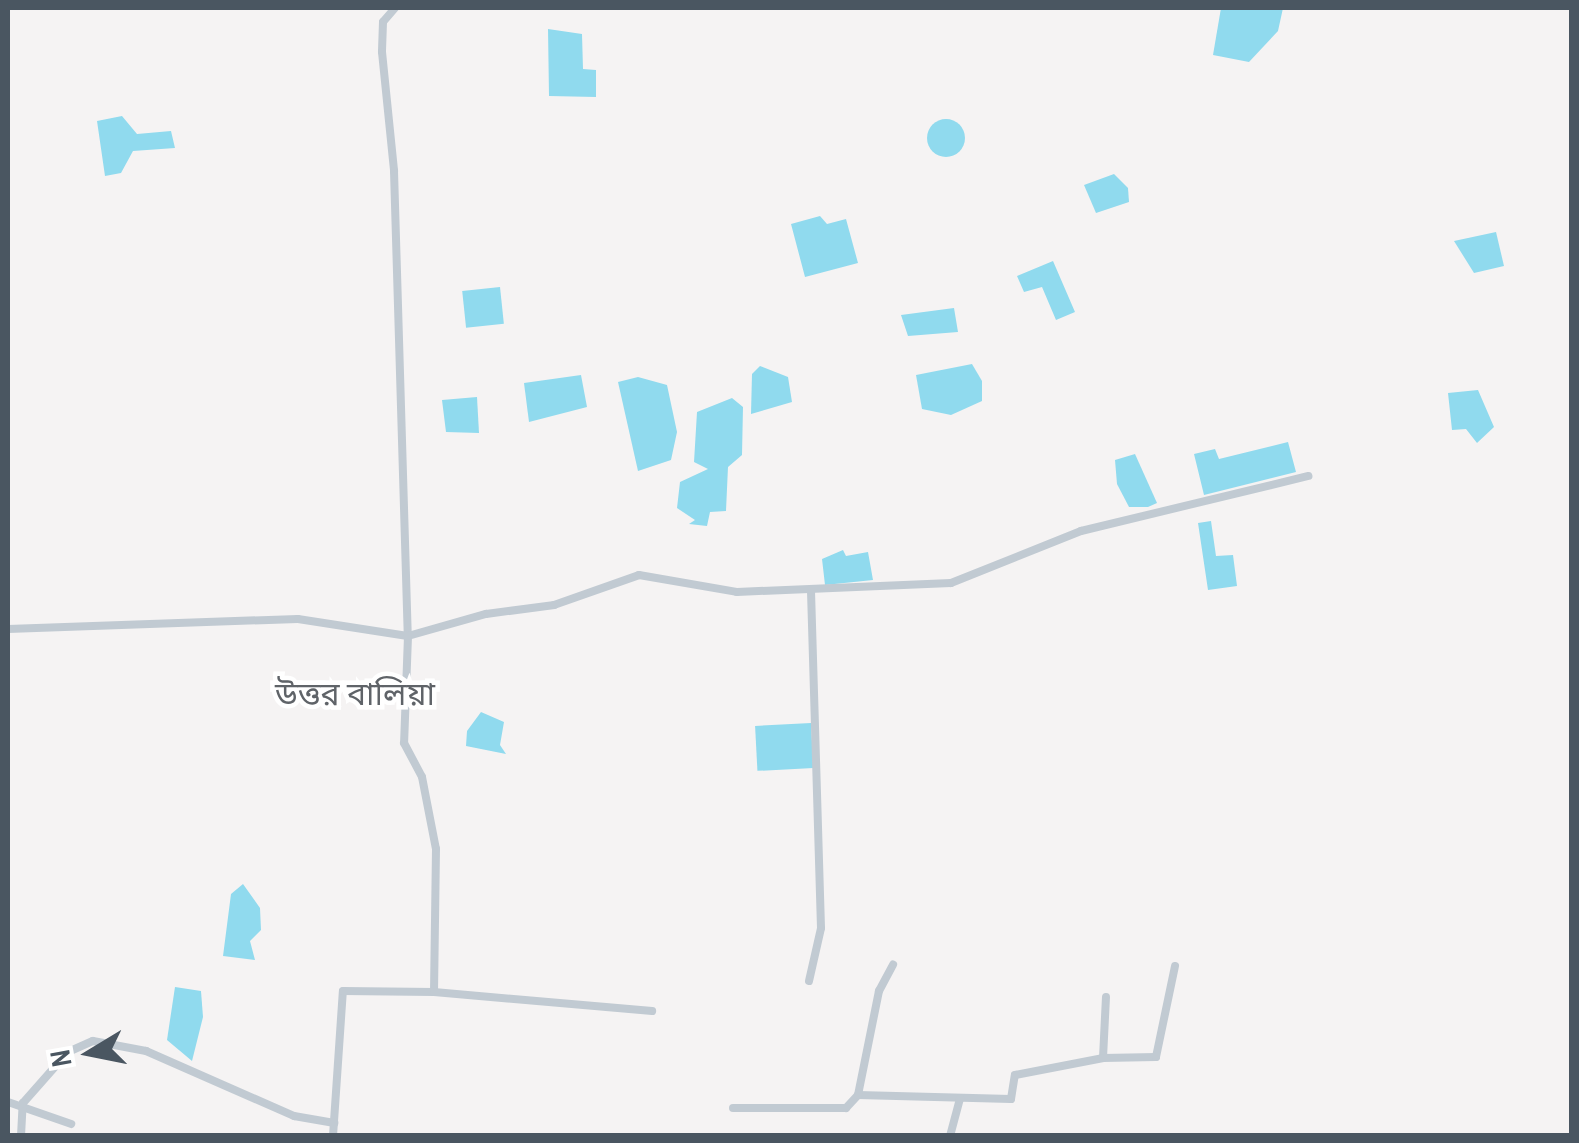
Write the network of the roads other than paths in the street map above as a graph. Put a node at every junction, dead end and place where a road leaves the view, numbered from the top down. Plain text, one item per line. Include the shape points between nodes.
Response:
1 (395, 8) edge
2 (1308, 476) dead end
3 (811, 592) junction
4 (8, 629) edge
5 (408, 636) junction
6 (893, 965) dead end
7 (1175, 966) dead end
8 (809, 981) dead end
9 (434, 992) junction
10 (1106, 998) dead end
11 (652, 1011) dead end
12 (1103, 1058) junction
13 (858, 1095) junction
14 (960, 1098) junction
15 (8, 1102) edge
16 (23, 1103) junction
17 (733, 1108) dead end
18 (334, 1123) junction
19 (71, 1124) dead end
20 (21, 1136) edge
21 (333, 1136) edge
22 (950, 1136) edge

1 - 5 street via 384,22 382,52 394,171
2 - 3 street via 1081,532 951,583
3 - 5 street via 737,592 639,575 554,604
3 - 8 street via 821,928
4 - 5 street via 298,618
5 - 9 street via 404,743 422,778 436,856
6 - 13 street via 879,991
7 - 12 street via 1156,1057
9 - 11 street
9 - 18 street via 342,991
10 - 12 street
12 - 14 street via 1015,1075 1011,1099
13 - 14 street
13 - 17 street via 846,1108 830,1111
14 - 22 street
15 - 16 street
16 - 18 street via 68,1052 112,1042 199,1071 294,1116
16 - 19 street
16 - 20 street
18 - 21 street

